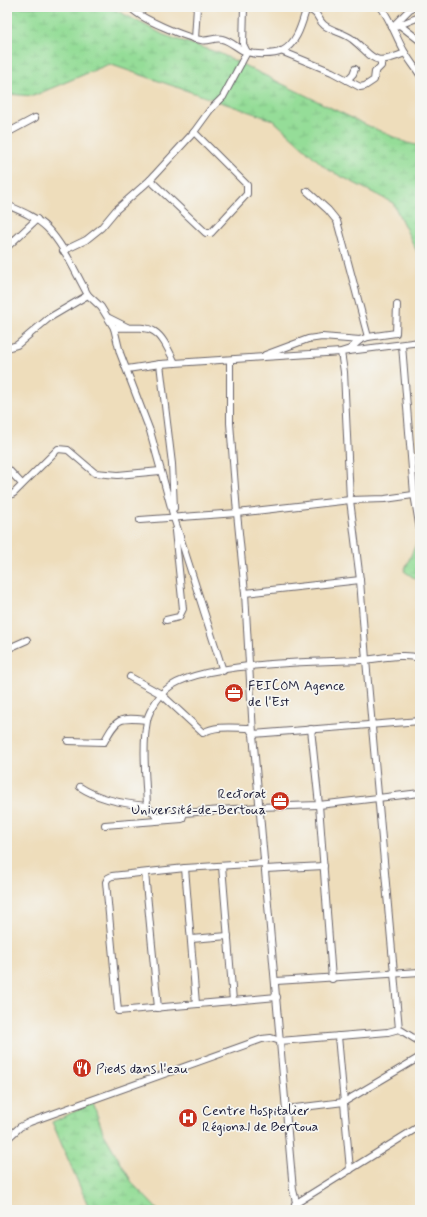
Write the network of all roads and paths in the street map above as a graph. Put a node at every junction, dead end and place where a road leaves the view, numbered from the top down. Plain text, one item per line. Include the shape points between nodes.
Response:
1 (131, 7) edge
2 (197, 7) edge
3 (244, 7) edge
4 (381, 7) edge
5 (412, 7) edge
6 (307, 8) edge
7 (420, 17) edge
8 (401, 26) junction
9 (392, 27) junction
10 (195, 39) junction
11 (419, 40) edge
12 (282, 51) junction
13 (247, 52) junction
14 (405, 53) junction
15 (381, 61) junction
16 (418, 68) edge
17 (355, 69) dead end
18 (420, 75) edge
19 (347, 80) junction
20 (35, 118) dead end
21 (194, 132) junction
22 (7, 133) edge
23 (150, 180) junction
24 (307, 191) dead end
25 (7, 205) edge
26 (36, 219) junction
27 (7, 247) edge
28 (63, 252) junction
29 (88, 295) junction
30 (397, 305) dead end
31 (109, 318) junction
32 (114, 328) junction
33 (128, 328) junction
34 (368, 337) junction
35 (360, 340) junction
36 (420, 342) edge
37 (402, 345) junction
38 (7, 348) edge
39 (341, 352) junction
40 (230, 360) junction
41 (175, 363) junction
42 (160, 364) junction
43 (127, 369) junction
44 (7, 468) edge
45 (160, 471) junction
46 (22, 484) junction
47 (417, 494) edge
48 (7, 496) edge
49 (350, 500) junction
50 (237, 513) junction
51 (174, 518) junction
52 (140, 520) dead end
53 (420, 530) edge
54 (360, 580) junction
55 (245, 593) junction
56 (166, 620) dead end
57 (27, 640) dead end
58 (7, 649) edge
59 (420, 658) edge
60 (366, 660) junction
61 (249, 666) junction
62 (223, 671) junction
63 (130, 677) dead end
64 (161, 694) junction
65 (147, 720) junction
66 (420, 721) edge
67 (372, 725) junction
68 (311, 729) junction
69 (253, 734) junction
70 (68, 741) dead end
71 (80, 787) dead end
72 (420, 793) edge
73 (380, 798) junction
74 (319, 805) junction
75 (147, 806) junction
76 (259, 807) junction
77 (184, 813) junction
78 (105, 825) dead end
79 (222, 866) junction
80 (265, 866) junction
81 (324, 866) junction
82 (185, 868) junction
83 (145, 873) junction
84 (228, 936) junction
85 (191, 938) junction
86 (420, 972) edge
87 (394, 973) junction
88 (332, 979) junction
89 (276, 981) junction
90 (277, 997) junction
91 (233, 1000) junction
92 (196, 1004) junction
93 (158, 1008) junction
94 (399, 1029) junction
95 (338, 1036) junction
96 (280, 1041) junction
97 (420, 1042) edge
98 (420, 1057) edge
99 (344, 1102) junction
100 (287, 1109) junction
101 (420, 1126) edge
102 (7, 1139) edge
103 (350, 1170) junction
104 (297, 1207) edge

1 - 10 street via 145,19
2 - 10 street
3 - 13 street via 243,44
4 - 9 street via 390,19
5 - 9 street
6 - 12 street via 297,35
6 - 15 street via 314,11 324,25 352,39 372,58
7 - 8 street
8 - 9 street
8 - 11 street
9 - 14 street
10 - 13 street via 221,39
12 - 13 street via 268,54
12 - 19 street
13 - 21 street via 223,97
14 - 15 street
14 - 16 street
15 - 19 street via 374,80 365,86 360,87
16 - 18 street
17 - 19 street
20 - 22 street
21 - 23 street
21 - 23 street via 247,185 247,194 211,233 206,233
23 - 28 street via 116,210 101,228 86,240
24 - 34 street via 337,221
25 - 26 street
26 - 27 street
26 - 28 street via 56,239
28 - 29 street
29 - 31 street
29 - 38 street via 49,318 17,344
30 - 34 street via 396,333
31 - 32 street
31 - 33 street
32 - 33 street
32 - 43 street
33 - 41 street via 148,327 156,331
34 - 35 street
35 - 39 street via 350,349
35 - 40 street via 308,338 269,354
36 - 37 street
37 - 39 street
37 - 47 street
39 - 40 street
39 - 49 street
40 - 41 street
40 - 50 street via 230,423
41 - 42 street
42 - 43 street
42 - 51 street via 172,464
43 - 45 street via 150,431
44 - 46 street
45 - 46 street via 125,475 95,473 63,448
45 - 51 street
46 - 48 street via 14,493
47 - 49 street via 386,499
47 - 53 street
49 - 50 street
49 - 54 street
50 - 51 street
50 - 55 street
51 - 52 street
51 - 56 street via 182,609 179,617
51 - 62 street
54 - 55 street
54 - 60 street
55 - 61 street
57 - 58 street
59 - 60 street via 402,656
60 - 61 street
60 - 67 street
61 - 62 street
61 - 69 street
62 - 64 street via 189,676
63 - 64 street
64 - 65 street
64 - 69 street via 203,733 229,728 248,728
65 - 70 street via 127,718 114,724 104,742
65 - 75 street
66 - 67 street
67 - 68 street
67 - 73 street
68 - 69 street
68 - 74 street
69 - 76 street
71 - 75 street via 89,793
72 - 73 street
73 - 74 street
73 - 87 street
74 - 76 street
74 - 81 street
75 - 77 street via 156,816
76 - 77 street
76 - 80 street
77 - 78 street via 182,819
79 - 80 street
79 - 82 street
79 - 84 street
80 - 81 street
80 - 89 street
81 - 88 street
82 - 83 street
82 - 85 street
83 - 93 street
83 - 93 street via 112,876 106,882 118,1011
84 - 85 street
84 - 91 street
85 - 92 street
86 - 87 street
87 - 88 street
87 - 94 street
88 - 89 street
89 - 90 street
90 - 91 street
90 - 96 street
91 - 92 street
92 - 93 street
94 - 95 street
94 - 97 street
95 - 96 street
95 - 99 street
96 - 100 street
96 - 102 street via 262,1039 96,1098 30,1122
98 - 99 street
99 - 100 street
99 - 103 street
100 - 104 street
101 - 103 street
103 - 104 street

